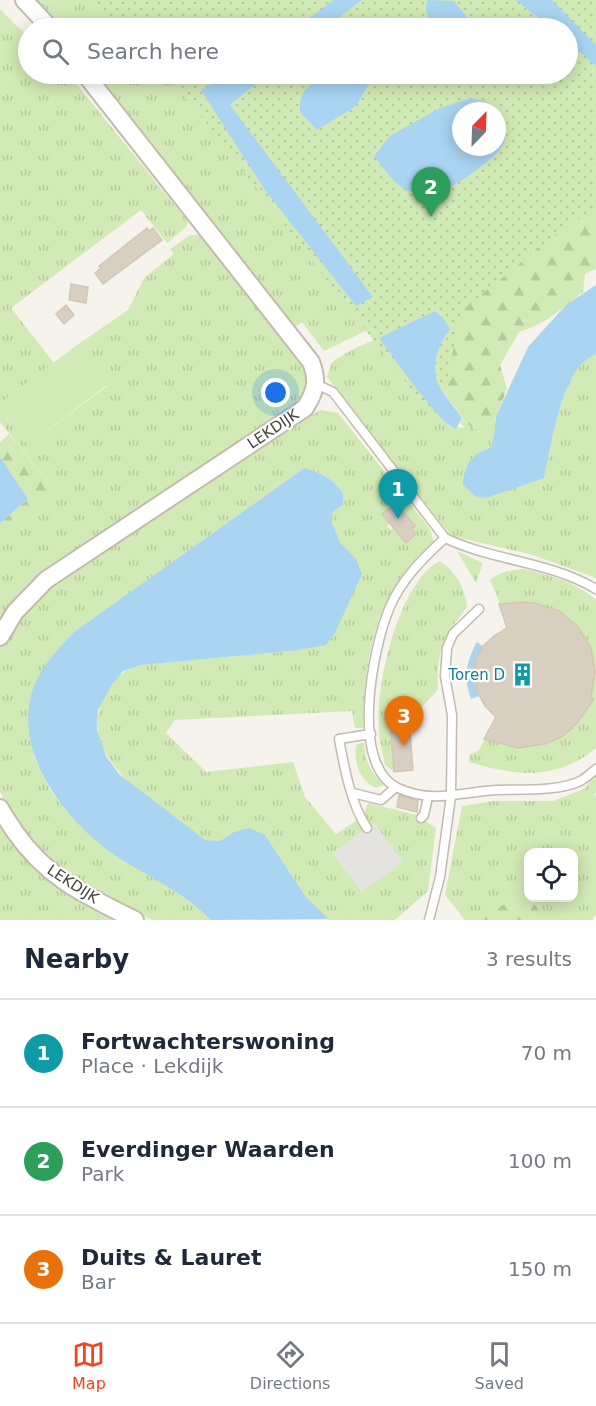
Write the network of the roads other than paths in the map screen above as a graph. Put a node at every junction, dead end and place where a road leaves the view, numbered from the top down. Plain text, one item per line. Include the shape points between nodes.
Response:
1 (24, 0) edge
2 (41, 18) edge
3 (93, 84) edge
4 (316, 384) junction
5 (445, 538) junction
6 (596, 589) edge
7 (479, 609) dead end
8 (0, 637) edge
9 (371, 734) junction
10 (596, 769) edge
11 (396, 787) junction
12 (353, 793) junction
13 (451, 796) junction
14 (428, 797) junction
15 (0, 808) edge
16 (421, 818) dead end
17 (367, 828) dead end
18 (135, 920) edge
19 (429, 920) edge

1 - 2 street
3 - 4 street via 311,362
4 - 5 lane via 333,392
4 - 8 street, LEKDIJK via 305,408 46,580 15,612
5 - 6 lane via 463,547 558,571
5 - 9 lane via 406,578 389,608 373,668
7 - 13 lane via 453,634 447,648 445,676 452,715
9 - 11 lane via 381,773
9 - 12 lane via 339,739
10 - 13 lane via 581,781 561,787
11 - 12 lane via 381,800
11 - 14 lane
12 - 17 lane
13 - 14 lane
13 - 19 lane via 440,877
14 - 16 lane
15 - 18 street, LEKDIJK via 46,869 78,891

